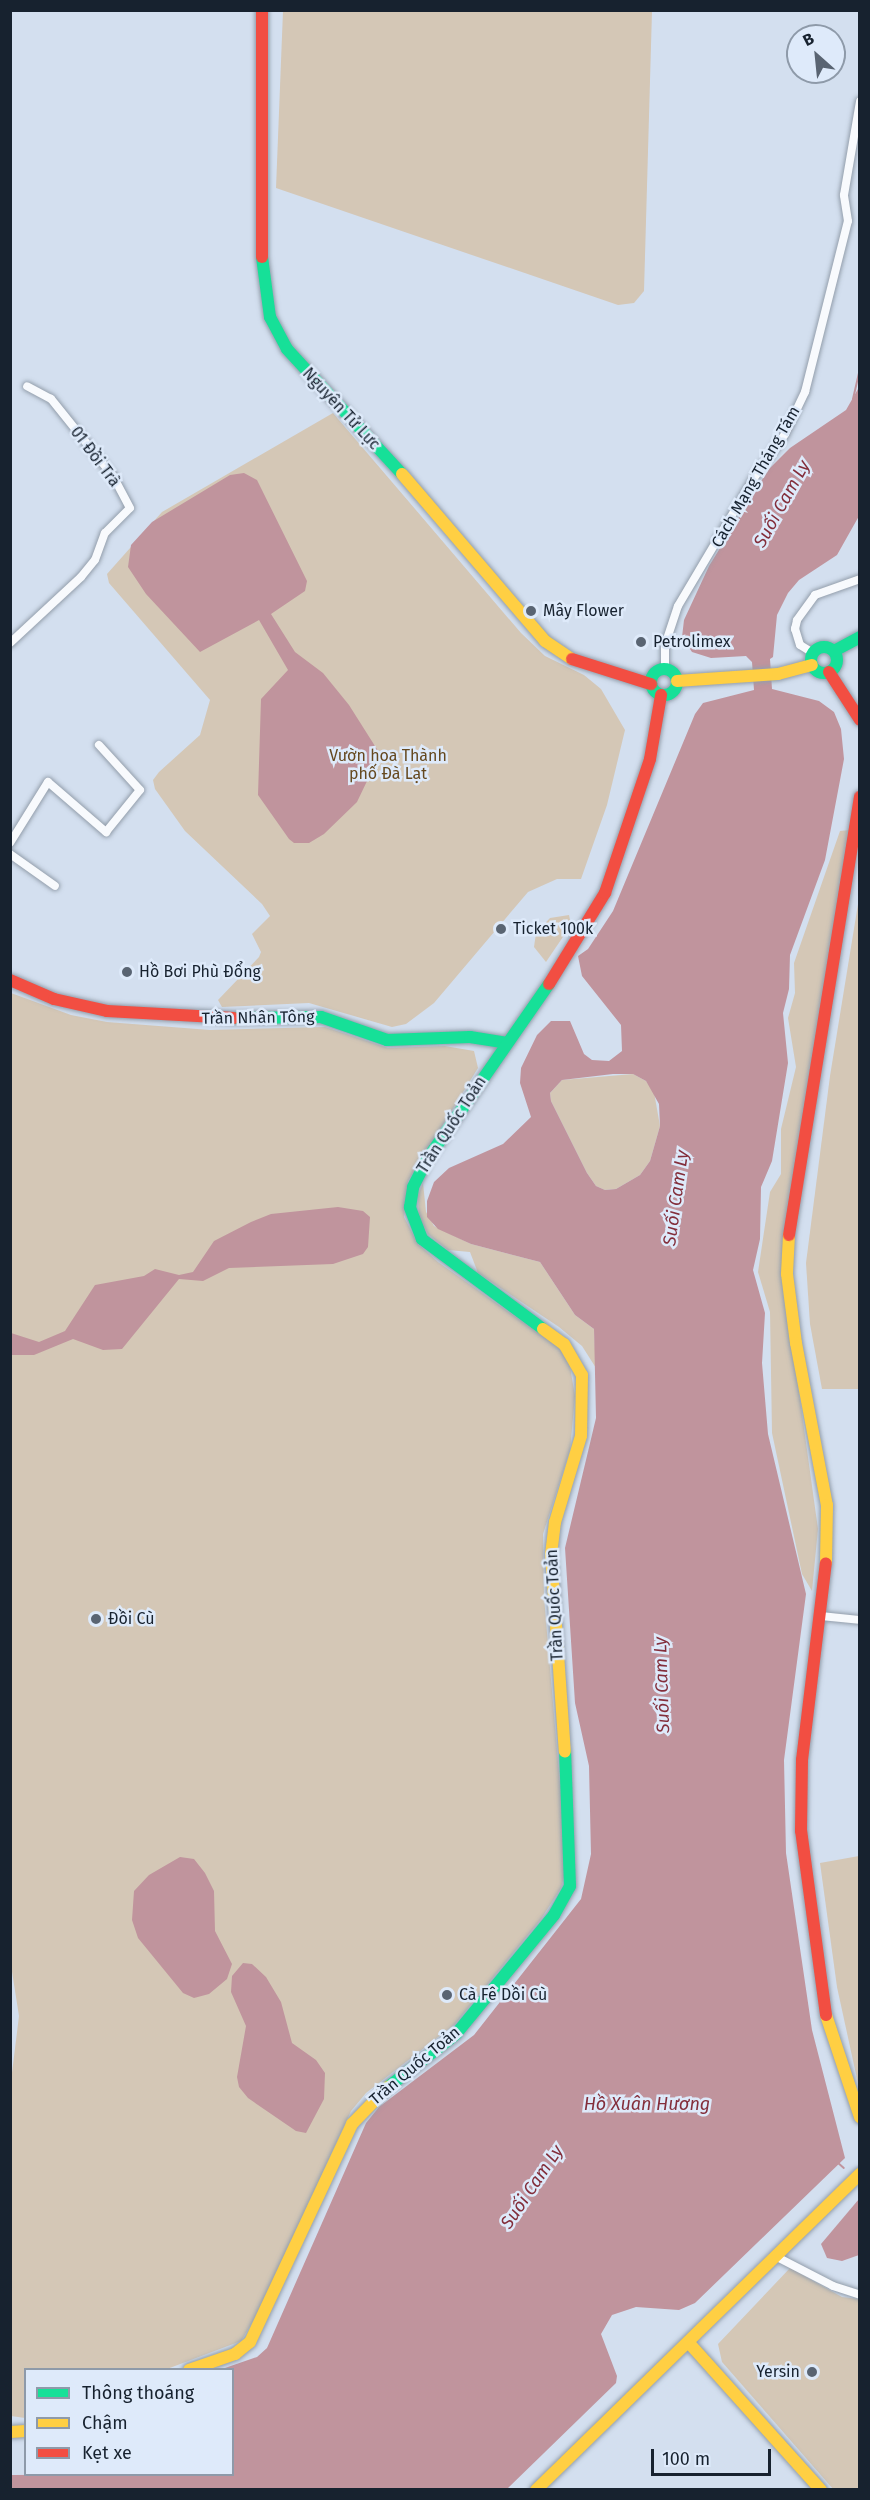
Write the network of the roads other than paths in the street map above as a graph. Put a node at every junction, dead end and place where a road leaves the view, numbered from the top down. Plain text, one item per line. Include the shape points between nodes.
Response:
1 (262, 10) edge
2 (860, 101) edge
3 (27, 386) dead end
4 (860, 579) edge
5 (860, 637) edge
6 (10, 643) edge
7 (834, 651) junction
8 (812, 659) junction
9 (665, 669) junction
10 (829, 672) junction
11 (677, 681) junction
12 (651, 684) junction
13 (661, 695) junction
14 (860, 720) edge
15 (99, 745) dead end
16 (860, 797) edge
17 (10, 843) edge
18 (10, 854) edge
19 (54, 886) dead end
20 (10, 980) edge
21 (506, 1043) junction
22 (820, 1616) junction
23 (860, 1620) edge
24 (859, 2116) edge
25 (860, 2174) edge
26 (776, 2256) junction
27 (860, 2295) edge
28 (689, 2343) junction
29 (195, 2368) edge
30 (536, 2490) edge
31 (821, 2490) edge

1 - 12 main road, Nguyên Tử Lực via 262,278 270,317 282,341 545,641 583,663
2 - 9 street, Cách Mạng Tháng Tám via 844,195 848,221 805,392 785,434 754,478 678,606 665,645
3 - 6 street, 01 Đồi Trà via 51,399 115,479 130,508 105,533 95,560 81,577
4 - 8 street via 815,596 797,620 795,629 800,645
5 - 7 main road
7 - 8 main road via 825,647
7 - 10 main road via 837,663
8 - 10 main road via 817,671
8 - 11 main road via 777,674
9 - 11 main road
9 - 12 main road via 655,673
10 - 14 main road
11 - 13 main road via 672,692
12 - 13 main road
13 - 21 main road, Trần Quốc Toản via 650,759 605,893 533,1008
15 - 17 street via 140,790 106,832 48,782
16 - 22 main road via 787,1254 794,1332 827,1505 828,1548
18 - 19 street
20 - 21 main road, Trần Nhân Tông via 54,999 107,1011 193,1019 321,1017 387,1040 470,1037
21 - 29 main road, Trần Quốc Toản via 419,1173 410,1207 422,1239 564,1344 582,1376 581,1436 555,1522 551,1560 569,1810 570,1886 554,1915 456,2034 378,2095 352,2124 250,2342 235,2354
22 - 23 street
22 - 24 main road via 802,1760 801,1831 818,1975 830,2037
25 - 26 main road
26 - 27 street via 833,2286
26 - 28 main road
28 - 30 main road
28 - 31 main road

